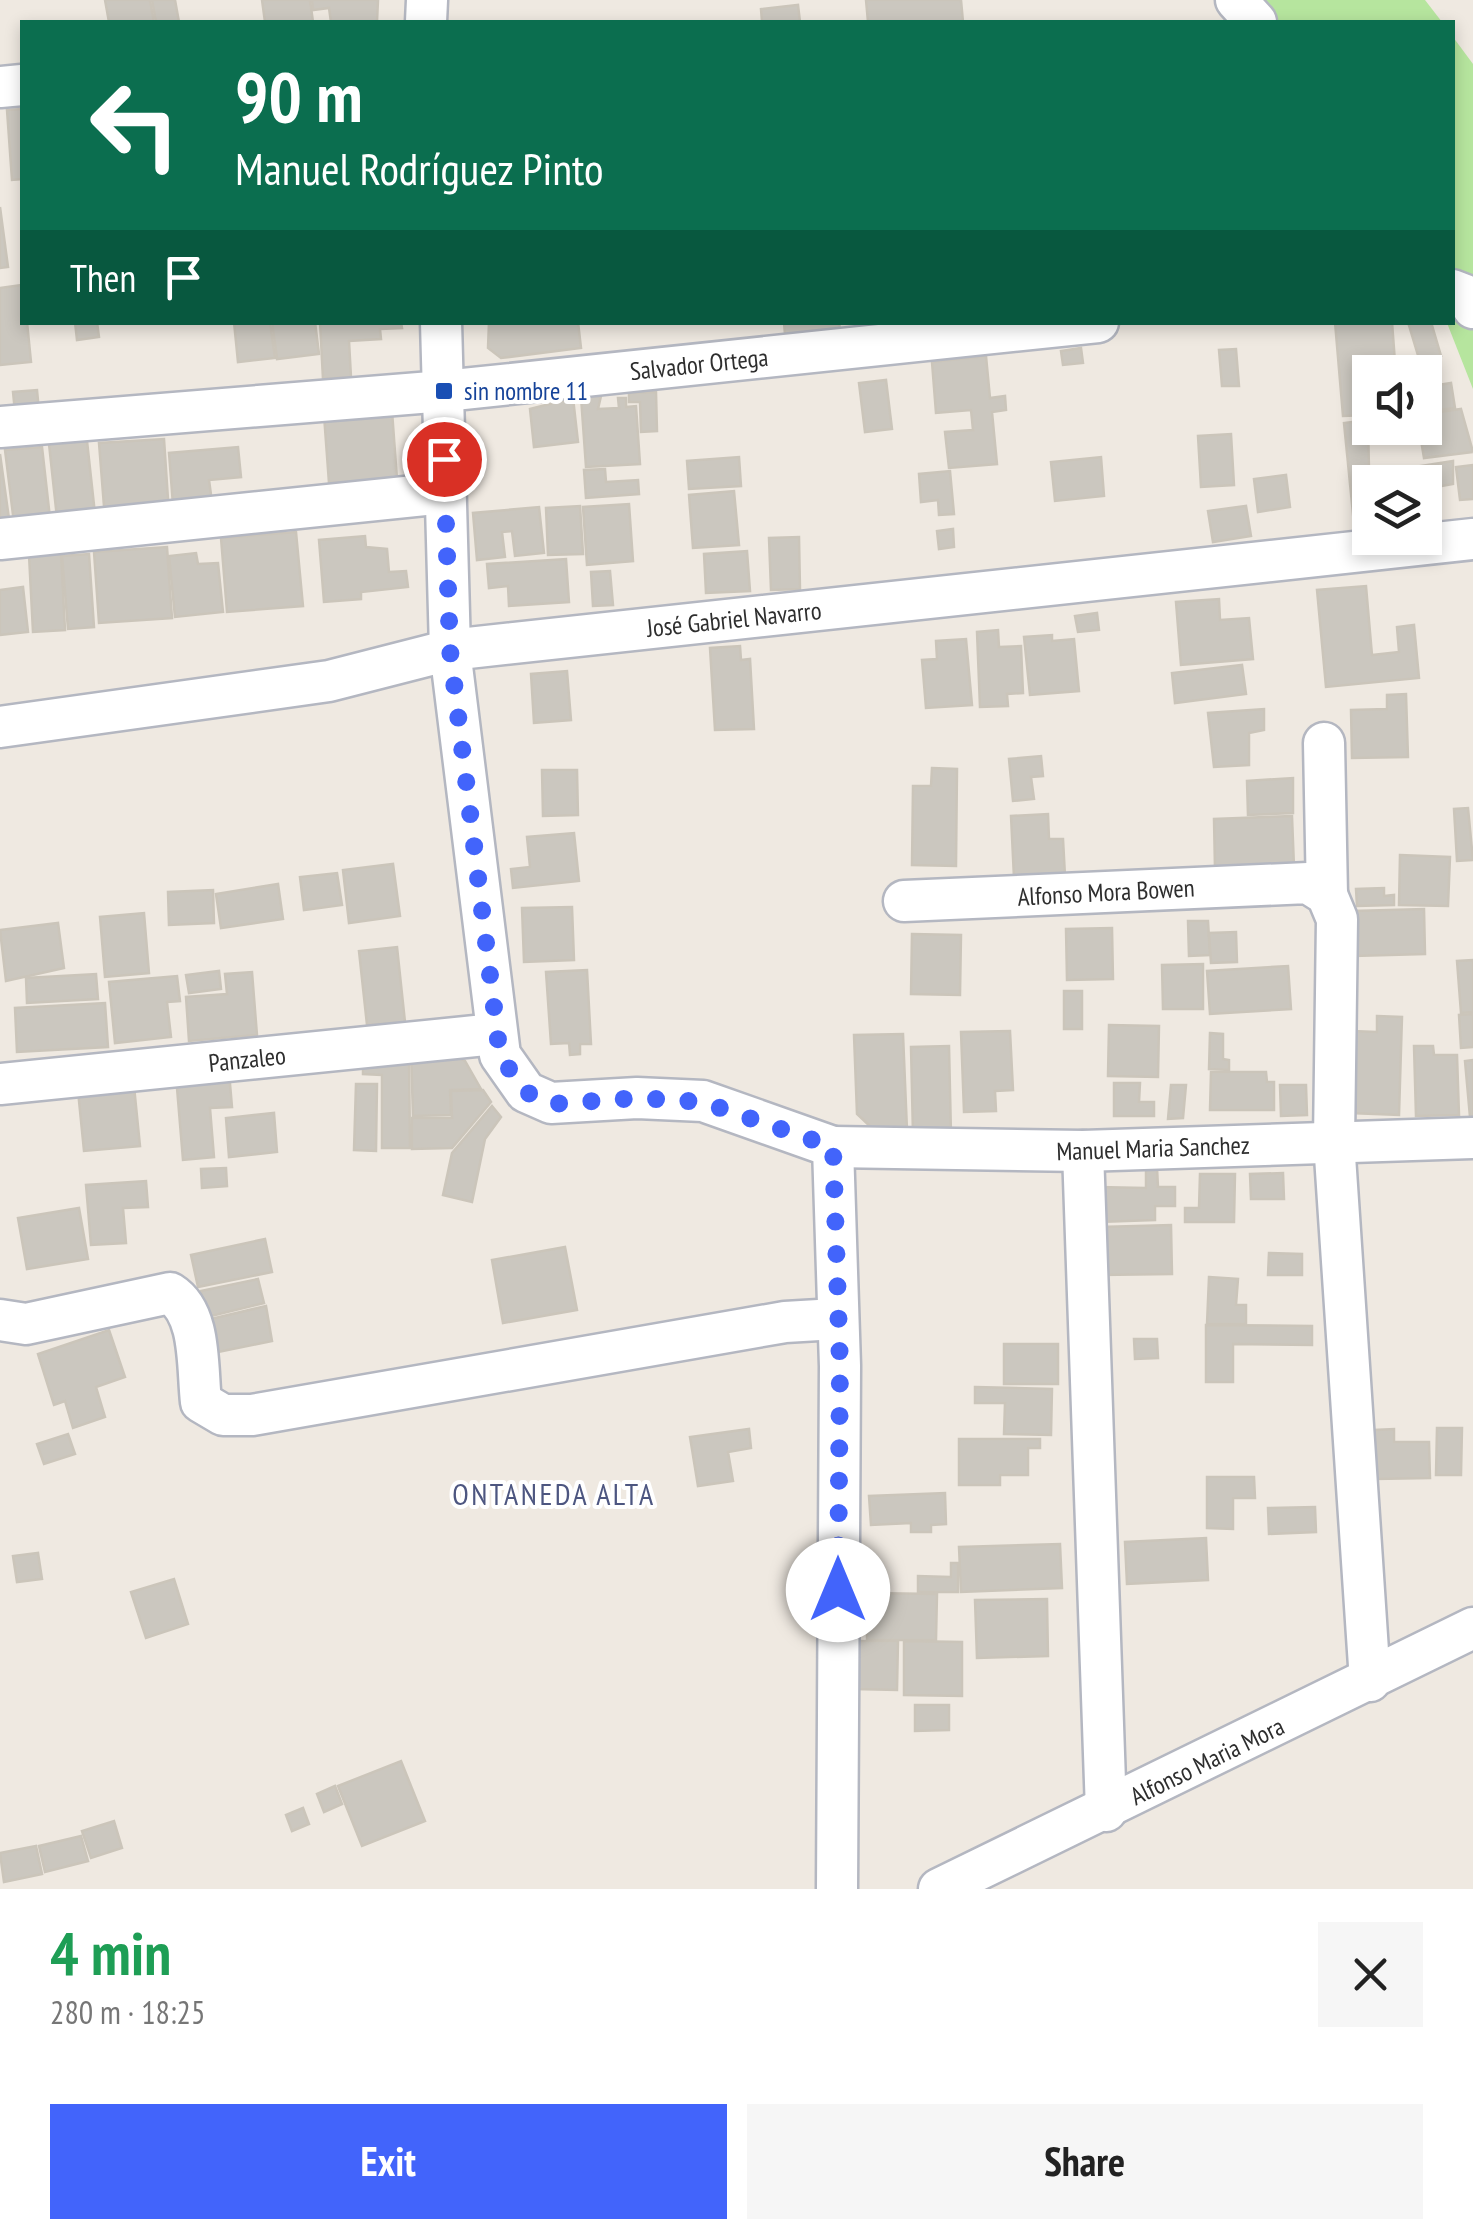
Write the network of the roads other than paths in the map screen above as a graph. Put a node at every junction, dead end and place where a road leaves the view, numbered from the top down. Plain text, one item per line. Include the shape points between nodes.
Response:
1 (1236, 0) edge
2 (1254, 20) edge
3 (1455, 291) edge
4 (1473, 308) edge
5 (441, 325) edge
6 (1070, 325) edge
7 (444, 391) junction
8 (0, 427) edge
9 (444, 494) junction
10 (0, 539) edge
11 (1473, 539) edge
12 (450, 650) junction
13 (0, 727) edge
14 (1324, 742) dead end
15 (1318, 889) junction
16 (904, 902) dead end
17 (494, 1034) junction
18 (0, 1084) edge
19 (1473, 1138) edge
20 (1334, 1142) junction
21 (833, 1147) junction
22 (1083, 1152) junction
23 (836, 1319) junction
24 (0, 1320) edge
25 (1473, 1628) edge
26 (1370, 1682) junction
27 (1106, 1811) junction
28 (836, 1889) edge
29 (939, 1889) edge

1 - 2 street
3 - 4 street
5 - 7 street, Manuel Maria Sanchez
6 - 7 street, Salvador Ortega
7 - 8 street, Salvador Ortega
7 - 9 street, Manuel Maria Sanchez
9 - 10 street
9 - 12 street, Manuel Maria Sanchez
11 - 12 street, José Gabriel Navarro
12 - 13 street, José Gabriel Navarro via 329,681
12 - 17 street, Manuel Maria Sanchez
14 - 15 street
15 - 16 street, Alfonso Mora Bowen
15 - 20 street via 1337,919
17 - 18 street, Panzaleo
17 - 21 street, Manuel Maria Sanchez via 512,1076 551,1104 703,1102
19 - 20 street, Manuel Maria Sanchez
20 - 22 street, Manuel Maria Sanchez
20 - 26 street
21 - 22 street, Manuel Maria Sanchez
21 - 23 street
22 - 27 street
23 - 24 street via 252,1416 223,1415 201,1402 192,1320 183,1301 170,1293 26,1324
23 - 28 street
25 - 26 street, Alfonso Maria Mora
26 - 27 street, Alfonso Maria Mora
27 - 29 street, Alfonso Maria Mora

